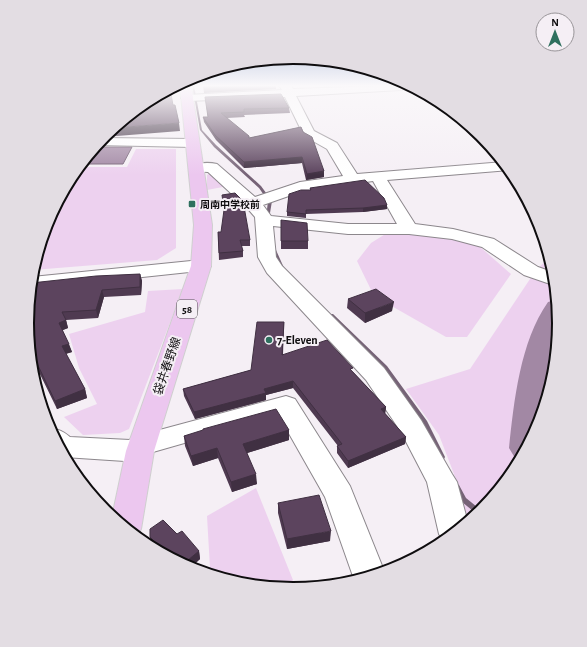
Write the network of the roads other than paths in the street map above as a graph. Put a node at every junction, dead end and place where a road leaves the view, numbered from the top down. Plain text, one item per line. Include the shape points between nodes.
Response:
1 (189, 115) edge
2 (300, 115) edge
3 (112, 138) edge
4 (192, 143) junction
5 (499, 167) edge
6 (196, 168) junction
7 (377, 176) junction
8 (353, 179) junction
9 (258, 212) junction
10 (409, 229) junction
11 (201, 266) junction
12 (549, 277) edge
13 (37, 282) edge
14 (66, 447) edge
15 (141, 448) junction
16 (127, 523) edge
17 (453, 527) edge
18 (368, 572) edge

1 - 4 main road, 袋井春野線 / 58
2 - 8 street via 308,133 332,146
3 - 4 street
4 - 6 main road, 袋井春野線 / 58
5 - 7 street
6 - 9 street via 212,167
6 - 11 main road, 袋井春野線 / 58 via 203,225
7 - 8 street
7 - 10 street
8 - 9 street via 300,187
9 - 10 street via 348,229
9 - 17 street via 267,257 274,269 375,374 412,427 442,482
10 - 12 street via 453,234 488,243 531,271
11 - 13 street
11 - 15 main road, 袋井春野線 / 58
14 - 15 street
15 - 16 main road, 袋井春野線 / 58
15 - 18 street via 286,405 339,495

